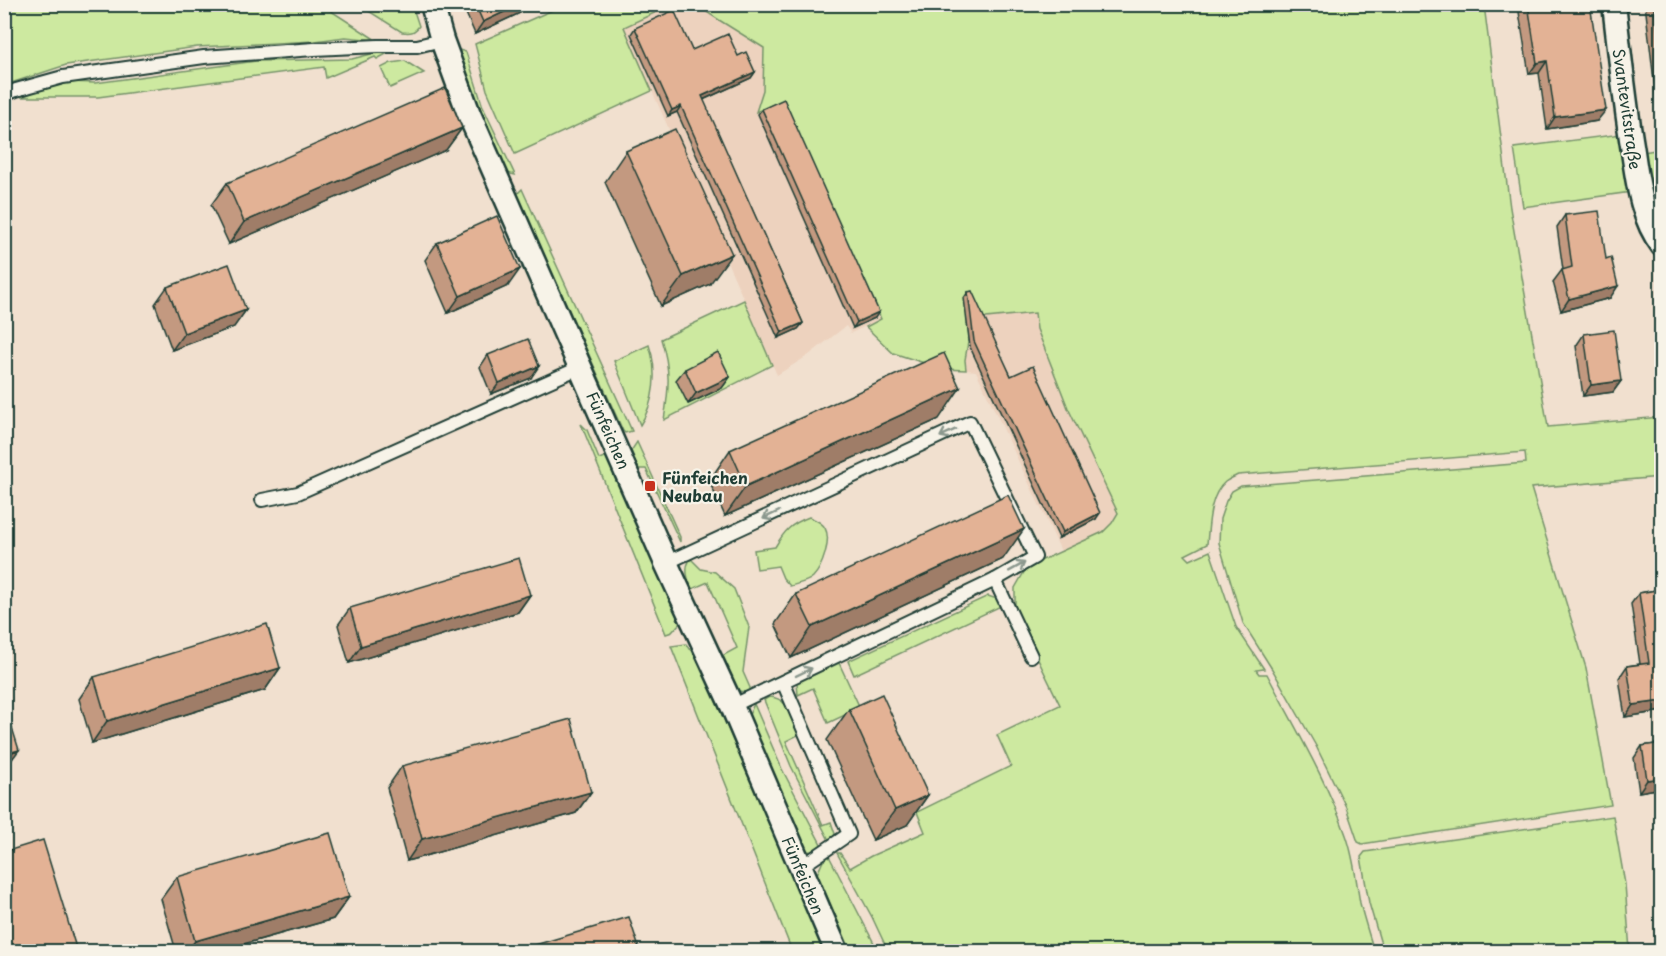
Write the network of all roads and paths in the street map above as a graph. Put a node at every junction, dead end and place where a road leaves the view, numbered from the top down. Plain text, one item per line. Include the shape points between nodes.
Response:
1 (432, 4) edge
2 (1614, 4) edge
3 (442, 40) junction
4 (4, 95) edge
5 (1662, 245) edge
6 (581, 367) junction
7 (262, 500) dead end
8 (666, 563) junction
9 (995, 580) junction
10 (1031, 656) dead end
11 (783, 682) junction
12 (732, 706) junction
13 (800, 865) junction
14 (837, 951) edge

1 - 3 street, Fünfeichen
2 - 5 street, Svantevitstraße via 1639,189 1645,213
3 - 4 lane via 417,46 204,57 63,77
3 - 6 street, Fünfeichen via 469,114
6 - 7 lane via 298,493
6 - 8 street, Fünfeichen
9 -> 8 lane via 1035,557 970,422
8 - 12 street, Fünfeichen
9 - 10 lane
11 -> 9 lane
11 - 12 lane
11 - 13 lane via 849,834
12 - 13 street, Fünfeichen
13 - 14 street, Fünfeichen

